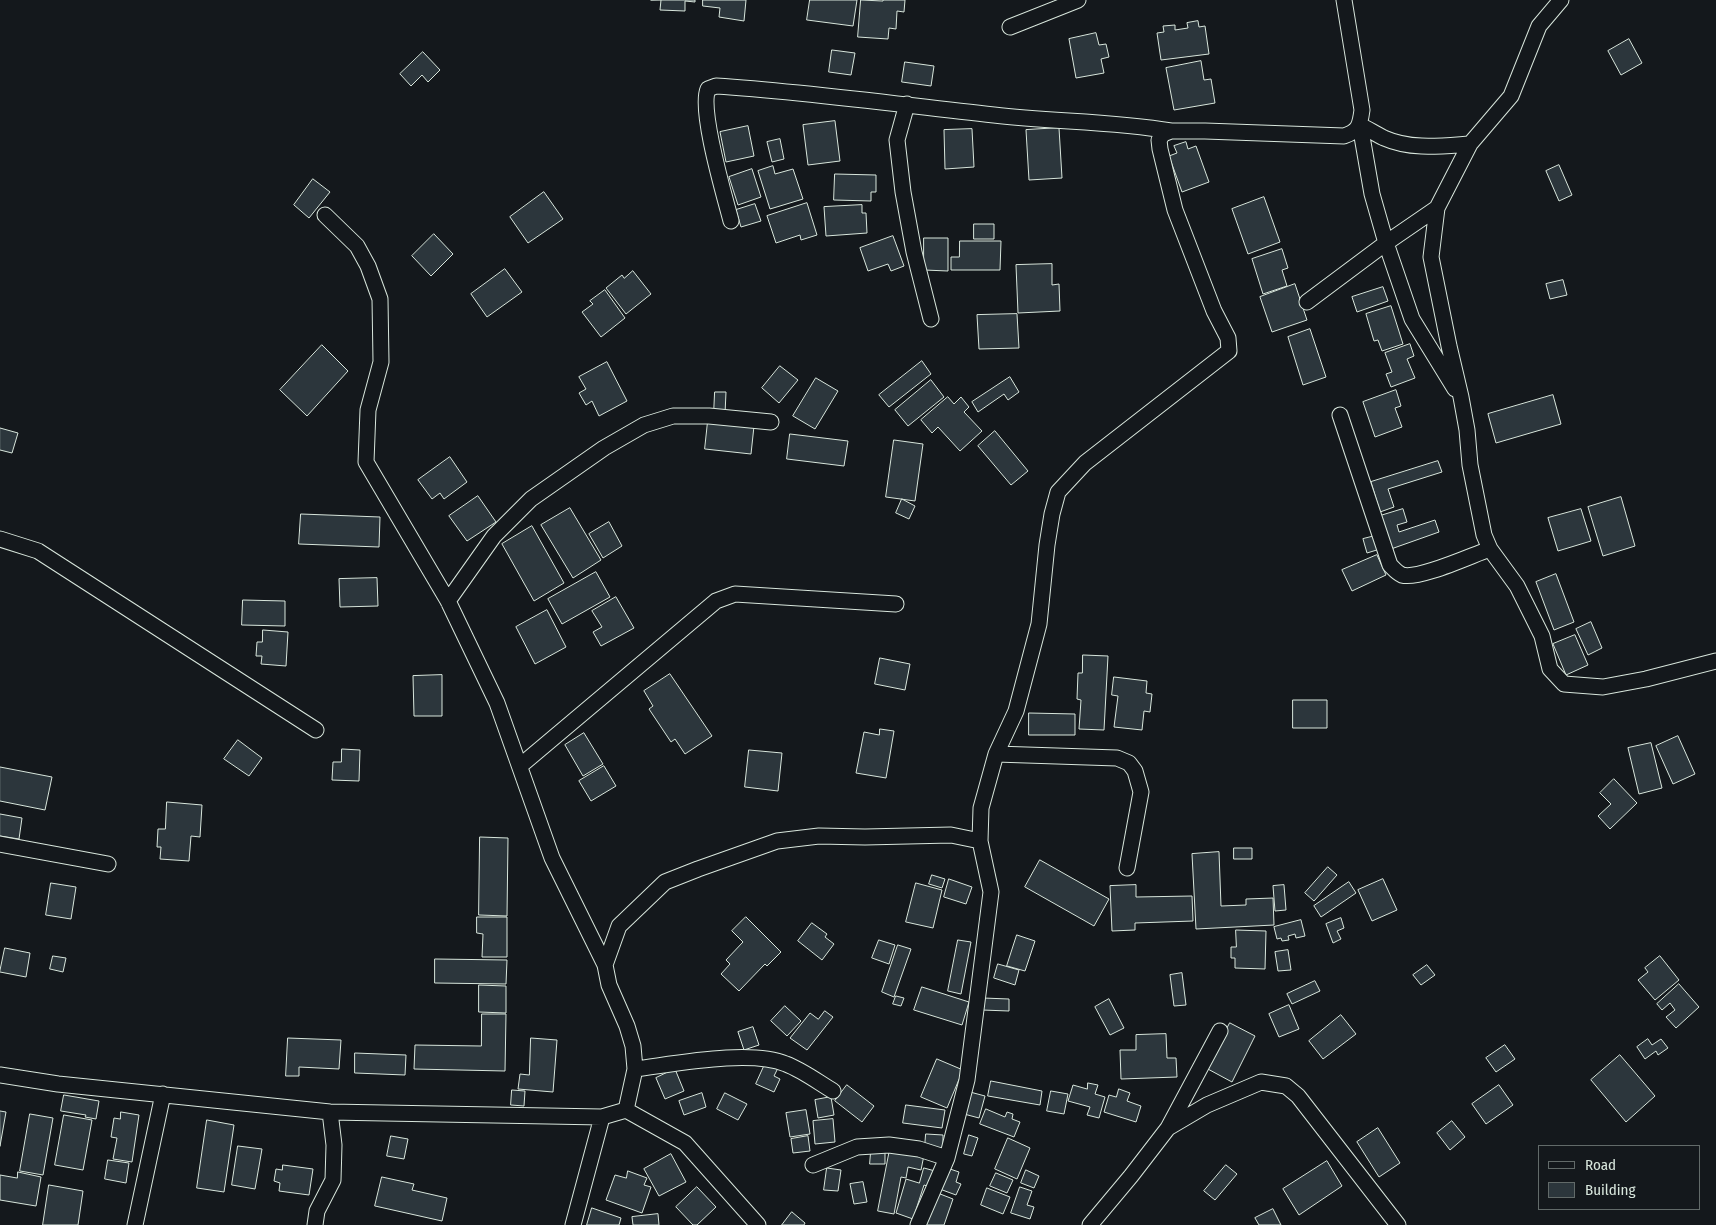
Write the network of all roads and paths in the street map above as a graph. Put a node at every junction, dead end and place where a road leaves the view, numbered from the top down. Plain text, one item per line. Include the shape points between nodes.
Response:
1 (1078, 0) edge
2 (1344, 0) edge
3 (1561, 0) edge
4 (1010, 27) dead end
5 (907, 104) junction
6 (1360, 125) junction
7 (1171, 131) junction
8 (1470, 144) junction
9 (1437, 208) junction
10 (325, 215) dead end
11 (731, 221) dead end
12 (1386, 243) junction
13 (1308, 302) dead end
14 (930, 319) dead end
15 (1460, 397) junction
16 (1340, 415) dead end
17 (771, 422) dead end
18 (0, 539) edge
19 (1490, 549) junction
20 (448, 601) junction
21 (896, 604) dead end
22 (1716, 661) edge
23 (316, 730) dead end
24 (996, 754) junction
25 (520, 766) junction
26 (980, 840) junction
27 (0, 844) edge
28 (108, 864) dead end
29 (1127, 868) dead end
30 (605, 965) junction
31 (1220, 1031) dead end
32 (636, 1069) junction
33 (0, 1076) edge
34 (833, 1091) dead end
35 (163, 1094) junction
36 (626, 1110) junction
37 (330, 1112) junction
38 (602, 1117) junction
39 (1168, 1128) junction
40 (947, 1158) junction
41 (813, 1166) dead end
42 (135, 1225) edge
43 (316, 1225) edge
44 (573, 1225) edge
45 (758, 1225) edge
46 (918, 1225) edge
47 (1090, 1225) edge
48 (1398, 1225) edge

1 - 4 street
2 - 6 street via 1362,110
3 - 8 street via 1539,26 1511,96
5 - 7 street
5 - 11 street via 778,90 716,86 708,89 707,122
5 - 14 street via 897,140 914,252
6 - 7 street via 1344,136
6 - 8 street via 1386,138 1411,145
6 - 12 street via 1372,194
7 - 24 street via 1159,140 1175,210 1214,311 1228,338 1229,351 1085,463 1058,492 1047,545 1040,624 1016,711
8 - 9 street
9 - 12 street
9 - 15 street via 1431,257
10 - 20 street via 357,246 380,300 381,362 368,410 366,462
12 - 13 street
12 - 15 street via 1412,319
15 - 19 street via 1476,497
16 - 19 street via 1390,565 1400,574 1408,576 1426,572
17 - 20 street via 673,416 636,430 604,448 531,499 494,536
18 - 23 street via 38,551
19 - 22 street via 1517,586 1542,636 1550,670 1564,684 1603,687
20 - 25 street via 497,703
21 - 25 street via 735,594 716,601
24 - 26 street via 981,808
24 - 29 street via 1117,758 1129,763 1141,792
25 - 30 street via 552,858
26 - 30 street via 951,835 819,836 768,844 665,882 619,926
26 - 40 street via 991,892 967,1080
27 - 28 street
30 - 32 street via 609,985 633,1046
31 - 39 street
32 - 34 street via 703,1060 754,1058 785,1064
32 - 36 street
33 - 35 street
35 - 37 street
35 - 42 street
36 - 38 street
36 - 45 street via 685,1143
37 - 38 street
37 - 43 street via 334,1145 333,1180 317,1211
38 - 44 street
39 - 47 street
39 - 48 street via 1207,1105 1261,1082 1286,1086 1298,1096
40 - 41 street via 919,1149 889,1145 857,1146
40 - 46 street

